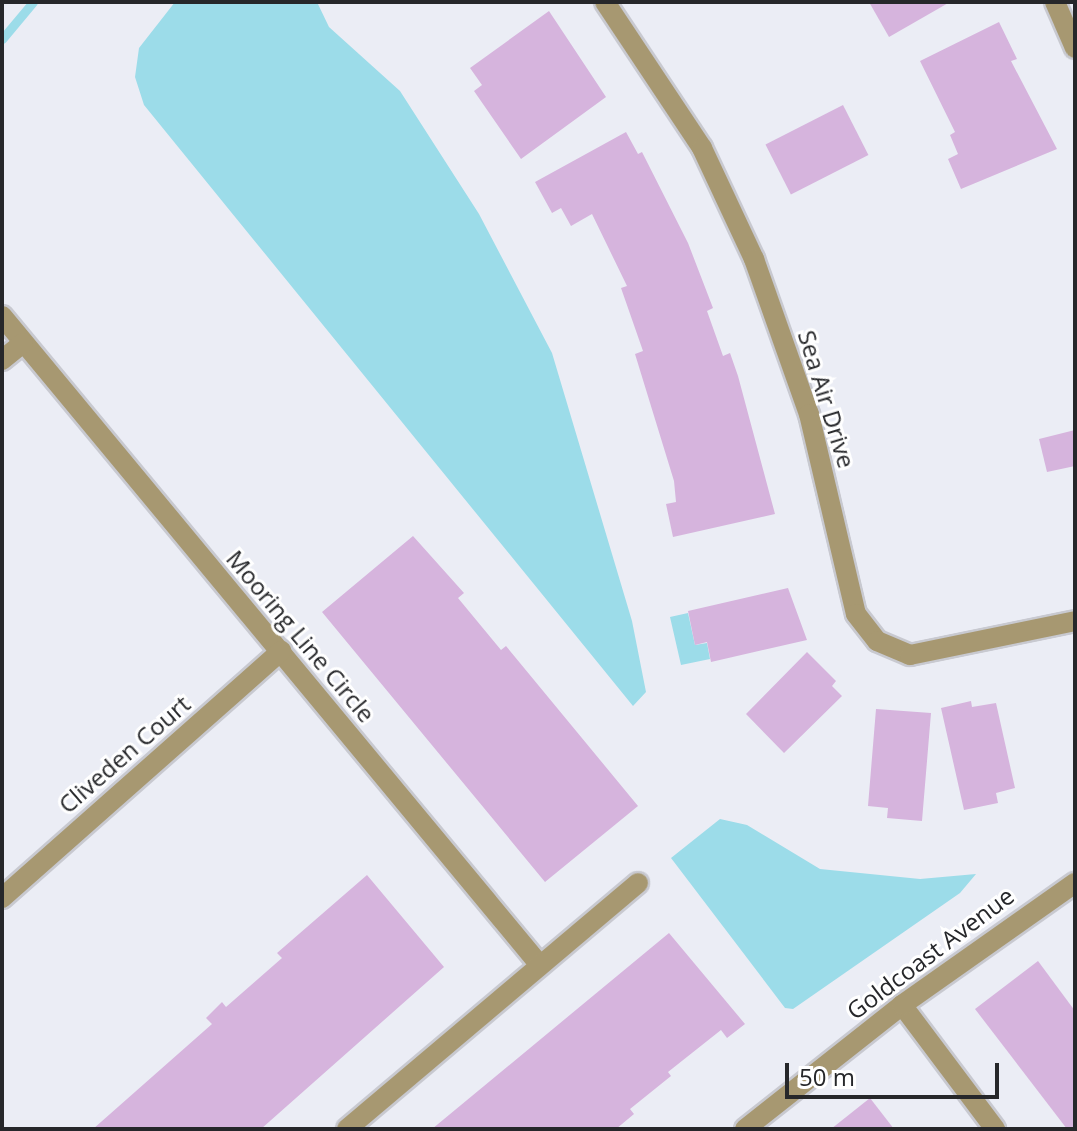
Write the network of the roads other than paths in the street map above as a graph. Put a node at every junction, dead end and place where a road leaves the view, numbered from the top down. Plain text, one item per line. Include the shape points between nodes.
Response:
1 (605, 2) edge
2 (1055, 2) edge
3 (1075, 48) edge
4 (2, 316) edge
5 (23, 343) junction
6 (2, 360) edge
7 (1075, 621) edge
8 (281, 651) junction
9 (638, 883) dead end
10 (1075, 883) edge
11 (2, 898) edge
12 (539, 964) junction
13 (902, 1005) junction
14 (347, 1129) edge
15 (745, 1129) edge
16 (995, 1129) edge

1 - 7 street, Sea Air Drive via 702,148 754,259 809,414 856,614 877,641 910,655
2 - 3 street
4 - 5 street, Mooring Line Circle
5 - 6 street
5 - 8 street, Mooring Line Circle
8 - 11 street, Cliveden Court
8 - 12 street, Mooring Line Circle
9 - 12 street
10 - 13 street, Goldcoast Avenue
12 - 14 street
13 - 15 street, Goldcoast Avenue
13 - 16 street

